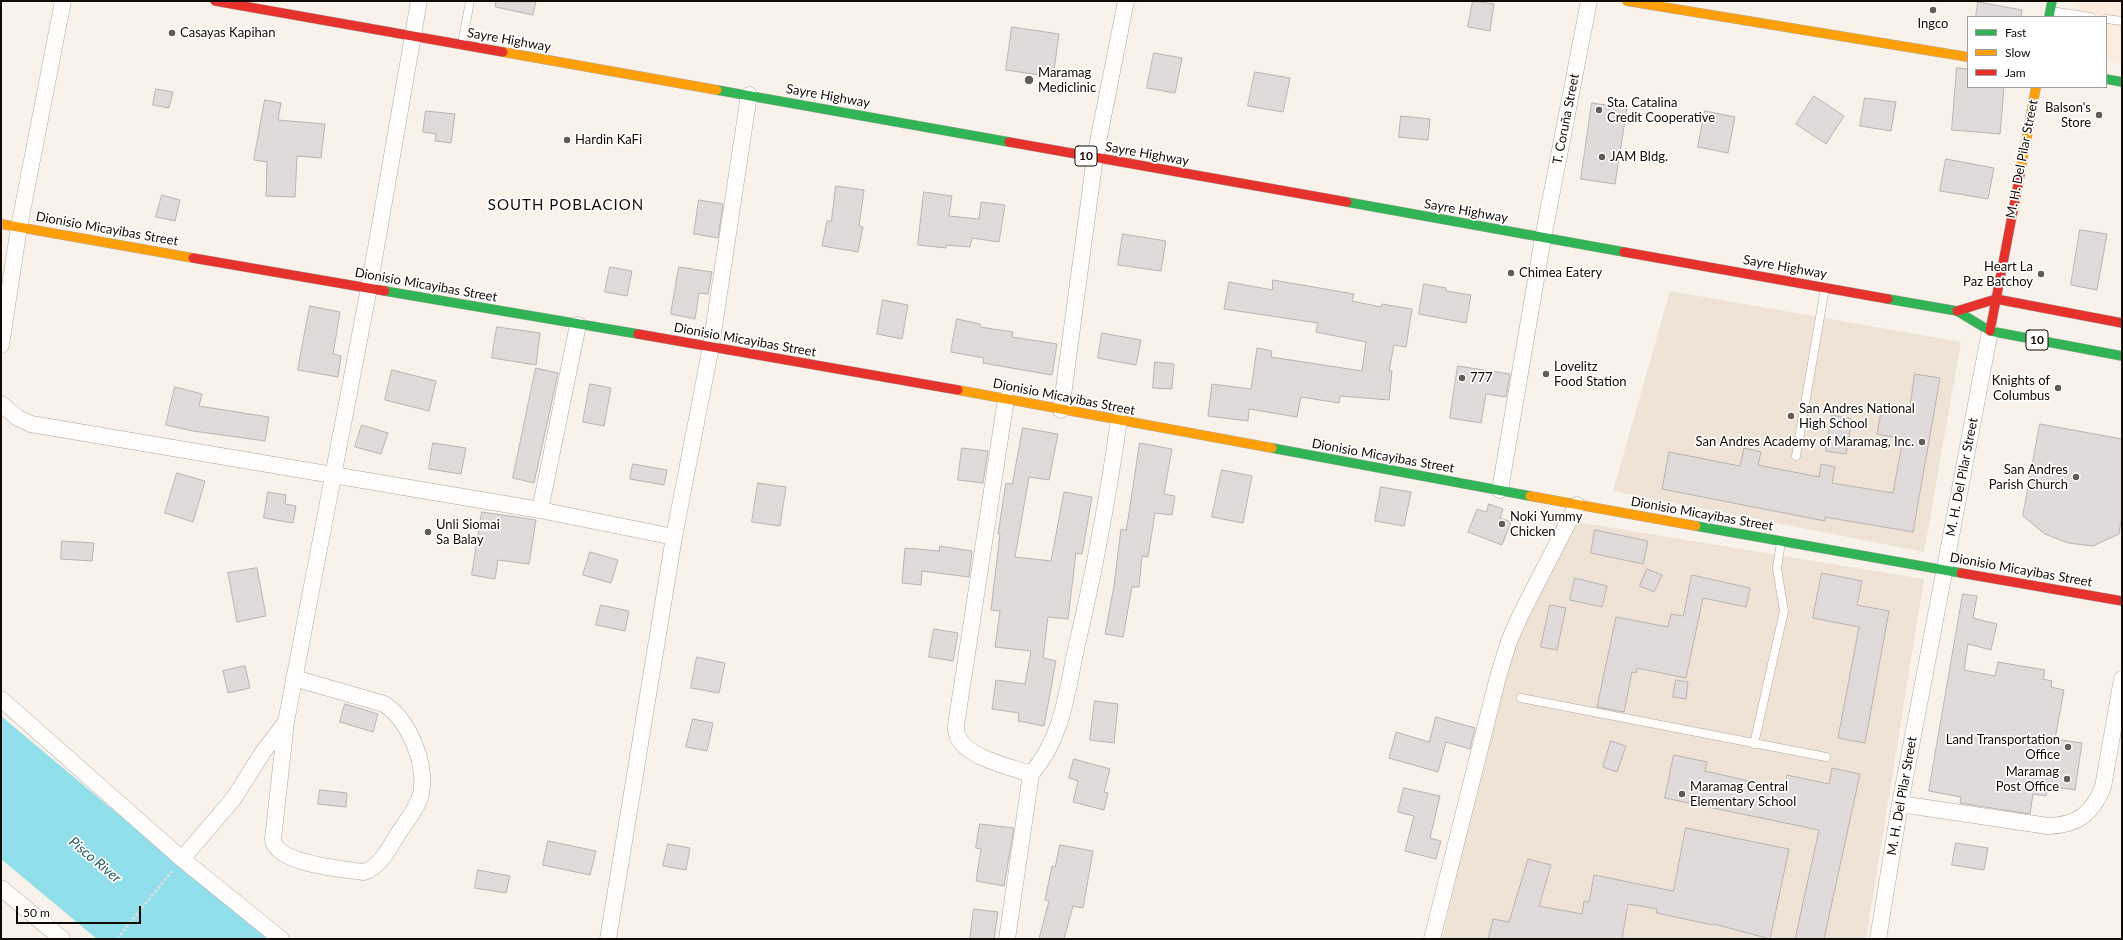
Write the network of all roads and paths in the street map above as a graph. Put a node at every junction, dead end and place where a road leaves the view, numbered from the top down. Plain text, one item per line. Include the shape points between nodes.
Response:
1 (63, 1) edge
2 (215, 1) edge
3 (419, 1) edge
4 (470, 1) edge
5 (1126, 1) edge
6 (1589, 1) edge
7 (1627, 1) edge
8 (2052, 1) edge
9 (1671, 5) edge
10 (2050, 14) edge
11 (2077, 16) edge
12 (2107, 19) edge
13 (2122, 22) edge
14 (412, 36) junction
15 (462, 45) junction
16 (1967, 57) edge
17 (2107, 79) edge
18 (2122, 82) edge
19 (2036, 88) edge
20 (749, 95) junction
21 (1095, 158) junction
22 (1, 224) edge
23 (19, 227) junction
24 (1543, 238) junction
25 (369, 288) junction
26 (1825, 288) junction
27 (1996, 299) junction
28 (1957, 311) junction
29 (2122, 324) edge
30 (578, 325) junction
31 (1990, 331) junction
32 (1, 345) edge
33 (711, 346) junction
34 (2122, 356) edge
35 (1006, 399) junction
36 (1, 404) edge
37 (1062, 410) junction
38 (1119, 420) junction
39 (1796, 456) dead end
40 (332, 474) junction
41 (1500, 490) junction
42 (1577, 505) junction
43 (540, 510) junction
44 (674, 537) junction
45 (1781, 541) junction
46 (1944, 570) junction
47 (2122, 601) edge
48 (294, 678) junction
49 (2122, 679) edge
50 (1521, 698) dead end
51 (1, 699) edge
52 (286, 722) junction
53 (1754, 744) junction
54 (1826, 757) dead end
55 (1031, 774) junction
56 (1900, 804) junction
57 (178, 864) junction
58 (1, 888) edge
59 (62, 939) edge
60 (117, 939) edge
61 (280, 939) edge
62 (608, 939) edge
63 (1007, 939) edge
64 (1432, 939) edge
65 (1878, 939) edge

1 - 23 street
2 - 14 main road, Sayre Highway / 10
3 - 14 street
4 - 15 lane
5 - 21 street
6 - 24 street, T. Coruña Street
7 - 9 main road
8 - 10 main road
9 - 16 main road
10 - 11 lane
12 - 13 lane
14 - 15 main road, Sayre Highway / 10
14 - 25 street
15 - 20 main road, Sayre Highway / 10
17 - 18 main road
19 - 27 main road, M. H. Del Pilar Street
20 - 21 main road, Sayre Highway / 10
20 - 33 street
21 - 24 main road, Sayre Highway / 10
21 - 37 street
22 - 23 main road, Dionisio Micayibas Street
23 - 25 main road, Dionisio Micayibas Street
23 - 32 street
24 - 26 main road, Sayre Highway / 10
24 - 41 street, T. Coruña Street
25 - 30 main road, Dionisio Micayibas Street
25 - 40 street
26 - 28 main road, Sayre Highway / 10
26 - 39 lane
27 - 28 main road, Sayre Highway / 10
27 - 29 main road, Sayre Highway / 10
27 - 31 main road, M. H. Del Pilar Street
28 - 31 main road, Sayre Highway / 10
30 - 33 main road, Dionisio Micayibas Street
30 - 43 street
31 - 34 main road, Sayre Highway / 10
31 - 46 street, M. H. Del Pilar Street
33 - 35 main road, Dionisio Micayibas Street
33 - 44 street
35 - 37 main road, Dionisio Micayibas Street
35 - 55 street via 956,725 958,737 979,756
36 - 40 street via 30,424
37 - 38 main road, Dionisio Micayibas Street
38 - 41 main road, Dionisio Micayibas Street
38 - 55 street via 1099,550 1058,729 1043,760
40 - 43 street
40 - 48 street
41 - 42 main road, Dionisio Micayibas Street
42 - 45 main road, Dionisio Micayibas Street
42 - 64 street via 1509,641
43 - 44 street
44 - 62 street
45 - 46 main road, Dionisio Micayibas Street
45 - 53 lane via 1777,568 1784,611
46 - 47 main road, Dionisio Micayibas Street
46 - 56 street, M. H. Del Pilar Street
48 - 52 street
48 - 52 street via 384,704 393,710 409,731 420,767 420,795 386,852 371,870 364,872 318,865 288,856 276,848 273,839
49 - 56 street via 2103,786 2098,800 2079,819 2064,826 2048,826
50 - 53 lane
51 - 57 street
52 - 57 street via 263,752 234,798
53 - 54 lane
55 - 63 street
56 - 65 street, M. H. Del Pilar Street
57 - 60 path
57 - 61 street
58 - 59 street

